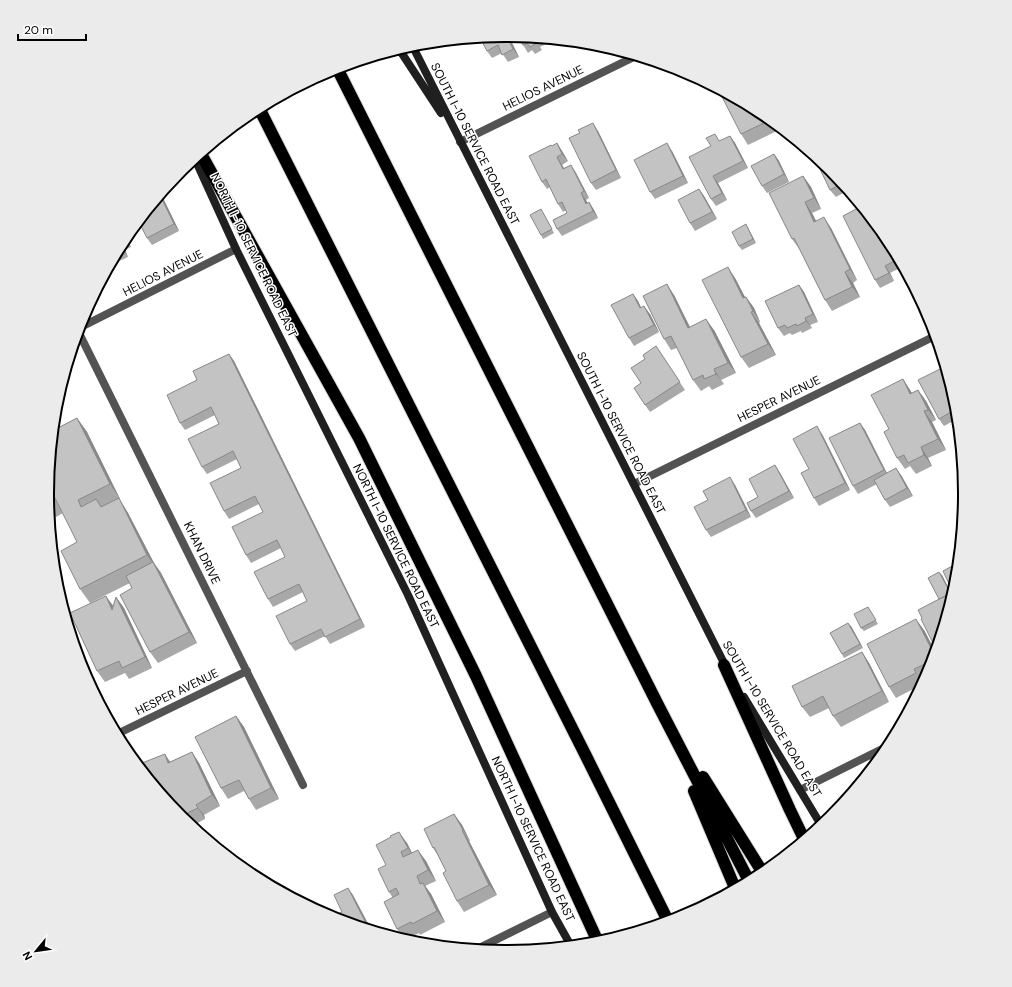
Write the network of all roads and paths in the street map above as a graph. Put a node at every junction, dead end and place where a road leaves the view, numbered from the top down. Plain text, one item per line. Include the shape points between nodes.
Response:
1 (415, 52) edge
2 (402, 54) edge
3 (630, 59) edge
4 (340, 74) edge
5 (263, 113) edge
6 (460, 142) junction
7 (203, 158) edge
8 (197, 164) edge
9 (236, 249) junction
10 (88, 323) edge
11 (930, 338) edge
12 (82, 339) edge
13 (634, 484) junction
14 (724, 665) junction
15 (247, 671) junction
16 (658, 706) junction
17 (123, 731) edge
18 (875, 753) edge
19 (303, 785) dead end
20 (800, 790) junction
21 (818, 820) edge
22 (802, 835) edge
23 (759, 867) edge
24 (746, 876) edge
25 (733, 884) edge
26 (552, 912) junction
27 (665, 916) edge
28 (595, 936) edge
29 (568, 940) edge
30 (486, 944) edge

1 - 6 street, SOUTH I-10 SERVICE ROAD EAST
2 - 6 street
3 - 6 street, HELIOS AVENUE
4 - 16 highway
5 - 27 highway
6 - 13 street, SOUTH I-10 SERVICE ROAD EAST
7 - 28 highway via 359,438 476,676
8 - 9 street, NORTH I-10 SERVICE ROAD EAST
9 - 10 street, HELIOS AVENUE
9 - 26 street, NORTH I-10 SERVICE ROAD EAST via 408,595
11 - 13 street, HESPER AVENUE
12 - 15 street, KHAN DRIVE
13 - 14 street, SOUTH I-10 SERVICE ROAD EAST
14 - 20 street, SOUTH I-10 SERVICE ROAD EAST
14 - 22 highway
15 - 17 street, HESPER AVENUE
15 - 19 street, KHAN DRIVE
16 - 23 highway
16 - 24 highway
16 - 25 highway
18 - 20 street
20 - 21 street, SOUTH I-10 SERVICE ROAD EAST
26 - 29 street, NORTH I-10 SERVICE ROAD EAST
26 - 30 street

